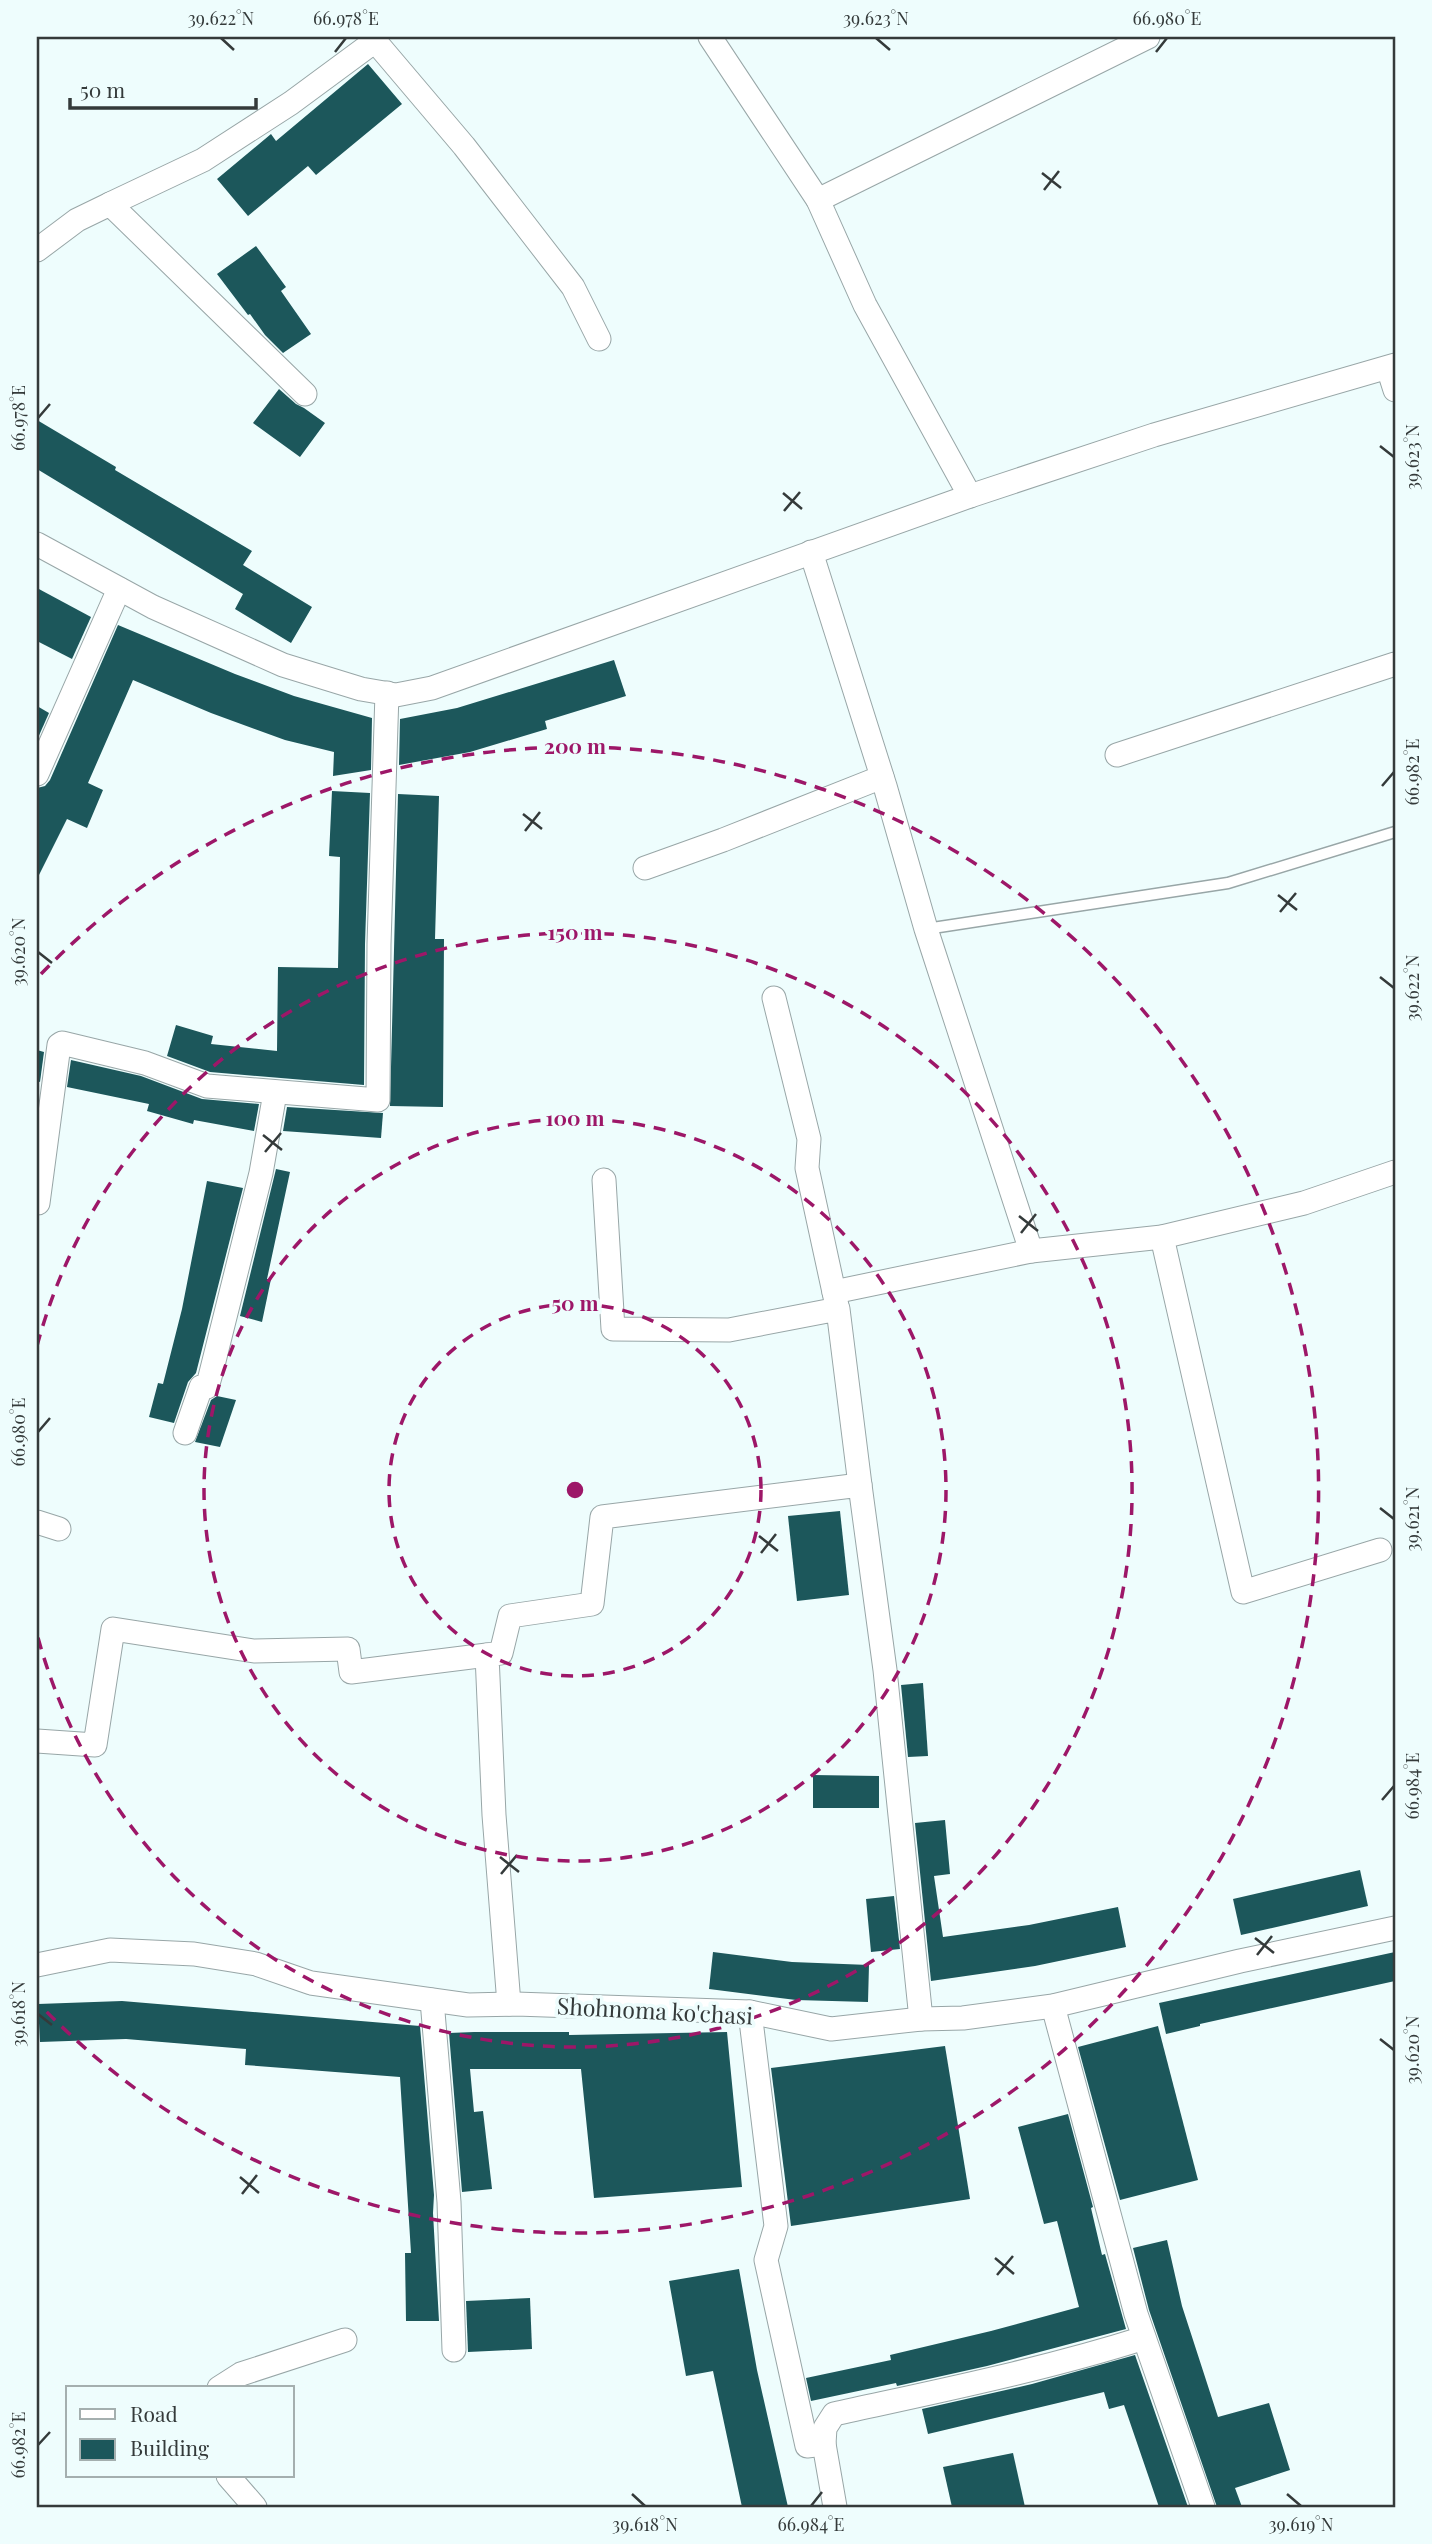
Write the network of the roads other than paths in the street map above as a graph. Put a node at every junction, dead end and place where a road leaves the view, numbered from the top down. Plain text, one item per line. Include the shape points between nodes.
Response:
1 (710, 37) edge
2 (1148, 37) edge
3 (818, 200) junction
4 (110, 204) junction
5 (37, 250) edge
6 (599, 339) dead end
7 (1393, 374) edge
8 (304, 394) dead end
9 (970, 496) junction
10 (37, 544) edge
11 (811, 552) junction
12 (119, 589) junction
13 (1395, 664) edge
14 (387, 693) junction
15 (1117, 755) dead end
16 (37, 774) edge
17 (882, 777) junction
18 (1395, 832) edge
19 (645, 868) dead end
20 (926, 929) junction
21 (774, 999) dead end
22 (275, 1093) junction
23 (1395, 1172) edge
24 (604, 1180) dead end
25 (38, 1203) edge
26 (1162, 1237) junction
27 (1031, 1251) junction
28 (836, 1301) junction
29 (185, 1433) dead end
30 (860, 1485) junction
31 (37, 1522) edge
32 (59, 1529) dead end
33 (1380, 1550) dead end
34 (487, 1655) junction
35 (37, 1741) edge
36 (1395, 1928) edge
37 (37, 1965) edge
38 (432, 2000) junction
39 (509, 2004) junction
40 (1053, 2006) junction
41 (750, 2012) junction
42 (920, 2019) junction
43 (1144, 2338) junction
44 (345, 2340) dead end
45 (454, 2350) dead end
46 (222, 2386) edge
47 (824, 2444) junction
48 (230, 2478) edge
49 (255, 2507) edge
50 (835, 2507) edge
51 (1203, 2507) edge

1 - 3 street
2 - 3 street
3 - 9 street via 865,305
4 - 5 street via 77,220
4 - 6 street via 203,160 291,103 374,40 464,146 573,287
4 - 8 street
7 - 9 street via 1154,435
9 - 11 street
10 - 12 street
11 - 14 street via 432,688
11 - 17 street
12 - 14 street via 283,665 361,690
12 - 16 street
13 - 15 street
14 - 22 street via 378,1100
17 - 19 street
17 - 20 street
18 - 20 lane via 1228,883
20 - 27 street
21 - 28 street via 808,1139 807,1168
22 - 25 street via 207,1086 145,1063 62,1043
22 - 29 street via 261,1173 213,1366
23 - 26 street via 1304,1203
24 - 28 street via 613,1329 729,1330
26 - 27 street
26 - 33 street via 1243,1592
27 - 28 street
28 - 30 street
30 - 34 street via 603,1517 592,1604 510,1616 502,1653
30 - 42 street via 885,1670
31 - 32 street
34 - 35 street via 351,1672 348,1649 254,1651 113,1629 95,1745
34 - 39 street
36 - 40 street, Shohnoma ko'chasi
37 - 38 street, Shohnoma ko'chasi via 110,1950 194,1954 256,1964 311,1983
38 - 39 street, Shohnoma ko'chasi
38 - 45 street via 449,2202
39 - 41 street, Shohnoma ko'chasi
40 - 42 street, Shohnoma ko'chasi
40 - 43 street
41 - 42 street, Shohnoma ko'chasi via 831,2029
41 - 47 street via 776,2226 766,2260 807,2446
43 - 47 street via 1004,2377 834,2414 825,2428
43 - 51 street
44 - 46 street via 241,2374
47 - 50 street
48 - 49 street

